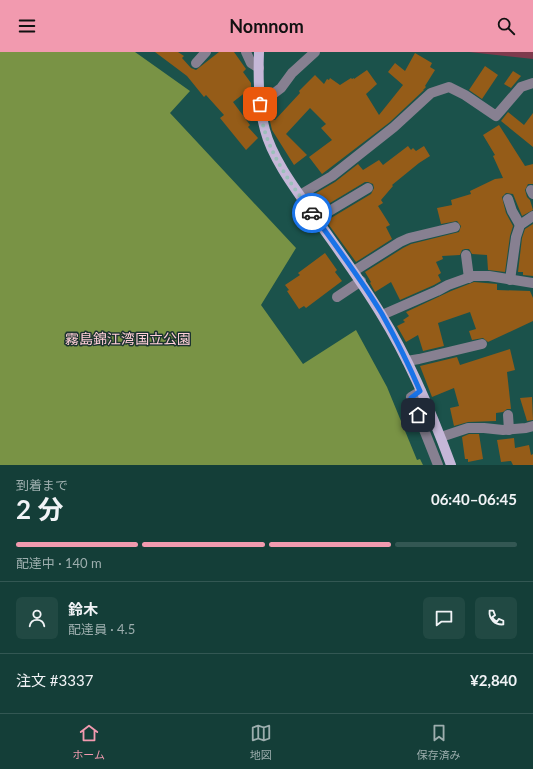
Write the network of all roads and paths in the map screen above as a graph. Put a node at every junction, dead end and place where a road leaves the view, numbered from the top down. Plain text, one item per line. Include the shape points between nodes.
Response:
1 (206, 52) edge
2 (246, 52) edge
3 (259, 52) edge
4 (315, 52) edge
5 (196, 63) dead end
6 (259, 68) junction
7 (533, 83) edge
8 (259, 93) junction
9 (368, 188) dead end
10 (300, 195) junction
11 (508, 199) dead end
12 (533, 216) edge
13 (316, 219) junction
14 (520, 225) junction
15 (456, 227) dead end
16 (466, 255) dead end
17 (354, 271) junction
18 (469, 278) junction
19 (510, 280) junction
20 (361, 282) junction
21 (533, 283) edge
22 (338, 297) dead end
23 (382, 315) junction
24 (482, 344) dead end
25 (407, 361) junction
26 (420, 391) junction
27 (508, 415) dead end
28 (533, 426) edge
29 (509, 430) junction
30 (441, 437) junction
31 (438, 465) edge
32 (451, 465) edge

1 - 5 street
2 - 6 street via 251,63
3 - 6 main road
4 - 8 street via 273,94
6 - 8 main road
7 - 10 street via 521,87 496,116 448,87 431,93 394,127 332,176
8 - 10 main road via 265,132 283,169
9 - 13 street
10 - 13 main road
11 - 14 street
12 - 14 street
13 - 17 main road
14 - 19 street
15 - 17 street via 409,238
16 - 18 street
17 - 20 main road
18 - 19 street via 489,276
18 - 23 street via 448,284
19 - 21 street
20 - 22 street
20 - 23 main road
23 - 25 main road
24 - 25 street
25 - 26 main road
26 - 30 main road
26 - 31 street via 411,398
27 - 29 street
28 - 29 street
29 - 30 street via 468,428
30 - 32 main road

